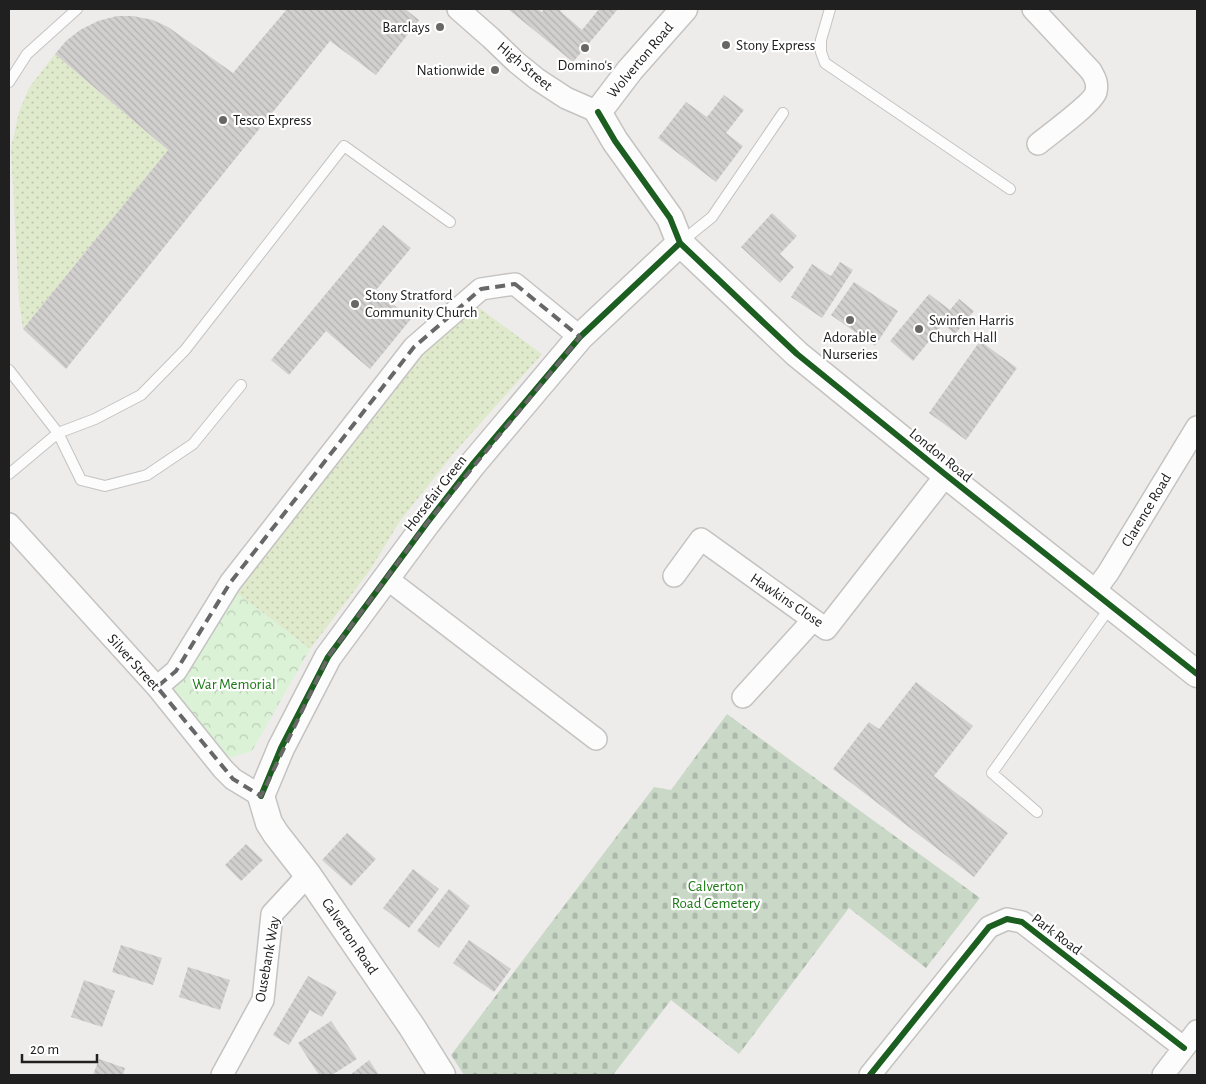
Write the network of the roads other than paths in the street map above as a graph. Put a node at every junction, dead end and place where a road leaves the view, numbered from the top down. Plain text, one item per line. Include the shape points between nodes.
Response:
1 (77, 9) edge
2 (458, 9) edge
3 (684, 9) edge
4 (830, 9) edge
5 (1033, 9) edge
6 (9, 82) edge
7 (598, 112) junction
8 (783, 113) dead end
9 (1038, 144) dead end
10 (1010, 190) dead end
11 (450, 222) dead end
12 (680, 243) junction
13 (580, 337) junction
14 (9, 370) edge
15 (241, 385) dead end
16 (1197, 427) edge
17 (58, 433) junction
18 (9, 474) edge
19 (946, 475) junction
20 (9, 524) edge
21 (674, 576) dead end
22 (386, 578) junction
23 (1103, 599) junction
24 (813, 620) junction
25 (1197, 674) edge
26 (157, 687) junction
27 (743, 697) dead end
28 (596, 739) dead end
29 (261, 796) junction
30 (1037, 812) dead end
31 (308, 875) junction
32 (1197, 1031) edge
33 (1184, 1048) junction
34 (222, 1075) edge
35 (442, 1075) edge
36 (870, 1075) edge
37 (1163, 1075) edge

1 - 6 lane via 27,54
2 - 7 street, High Street via 537,79 566,98
3 - 7 street, Wolverton Road
4 - 10 lane via 820,40 825,64
5 - 9 street via 1091,71 1097,83 1096,95
7 - 12 street via 670,218
8 - 12 lane via 712,217
11 - 17 lane via 344,146 185,350 141,395 95,419
12 - 13 street, Horsefair Green
12 - 19 street, London Road via 797,354
13 - 22 street, Horsefair Green via 472,465
13 - 26 street via 515,284 481,289 414,347 230,582 176,671
14 - 17 lane
15 - 17 lane via 193,444 147,475 105,486 81,480
16 - 23 street, Clarence Road via 1108,572
17 - 18 lane
19 - 23 street, London Road
19 - 24 street, Hawkins Close via 826,629
20 - 26 street, Silver Street
21 - 24 street, Hawkins Close via 701,539
22 - 28 street
22 - 29 street, Horsefair Green via 328,658 281,748
23 - 25 street, London Road
23 - 30 lane via 992,773
24 - 27 street
26 - 29 street, Silver Street via 228,774
29 - 31 street, Calverton Road via 269,823
31 - 34 street, Ousebank Way via 272,914 263,1000
31 - 35 street, Calverton Road
32 - 33 street
33 - 36 street, Park Road via 1022,922 1007,919 989,927
33 - 37 street

